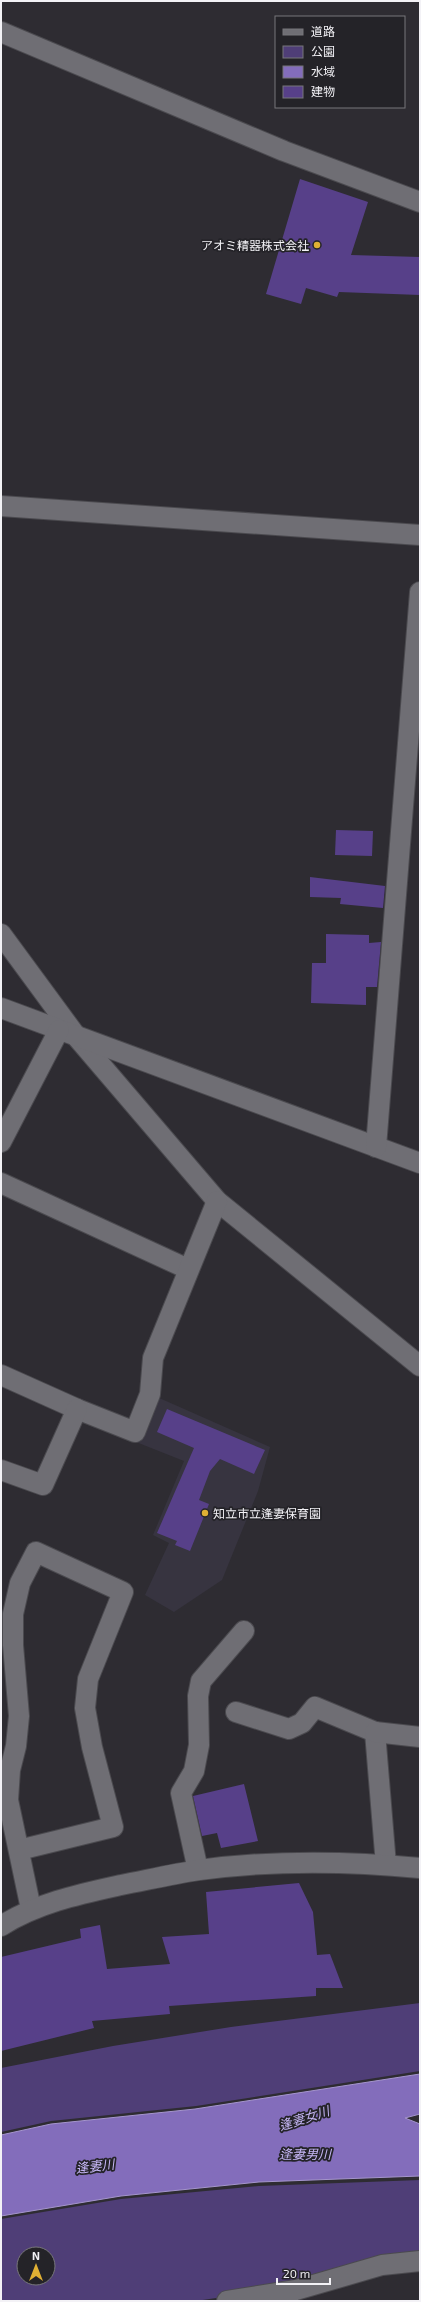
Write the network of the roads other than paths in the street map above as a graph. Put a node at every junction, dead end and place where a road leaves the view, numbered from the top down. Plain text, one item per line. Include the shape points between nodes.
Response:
1 (1, 32) edge
2 (420, 202) edge
3 (1, 506) edge
4 (420, 535) edge
5 (420, 592) edge
6 (1, 934) edge
7 (1, 1008) edge
8 (68, 1033) junction
9 (1, 1142) edge
10 (376, 1147) junction
11 (420, 1163) edge
12 (1, 1183) edge
13 (217, 1201) junction
14 (188, 1269) junction
15 (420, 1366) edge
16 (1, 1375) edge
17 (77, 1409) junction
18 (1, 1470) edge
19 (244, 1631) dead end
20 (7, 1644) edge
21 (236, 1712) dead end
22 (375, 1732) junction
23 (420, 1737) edge
24 (19, 1850) junction
25 (386, 1865) junction
26 (420, 1868) edge
27 (198, 1870) junction
28 (31, 1909) junction
29 (1, 1926) edge
30 (420, 2261) edge
31 (227, 2301) edge

1 - 2 street via 284,151
3 - 4 street
5 - 10 street
6 - 8 street
7 - 8 street
8 - 9 street
8 - 10 street
8 - 13 street
10 - 11 street
12 - 14 street
13 - 14 street
13 - 15 street
14 - 17 street via 153,1358 150,1394 134,1432
16 - 17 street
17 - 18 street via 43,1485
19 - 27 street via 201,1681 198,1696 199,1745 194,1771 181,1793
20 - 24 street via 19,1716 8,1800
20 - 24 street via 20,1583 36,1552 123,1592 88,1679 85,1708 112,1827
21 - 22 street via 289,1729 302,1723 315,1707
22 - 23 street
22 - 25 street
24 - 28 street
25 - 26 street
25 - 27 street via 294,1864
27 - 28 street via 95,1891
28 - 29 street
30 - 31 street via 382,2265 296,2290

